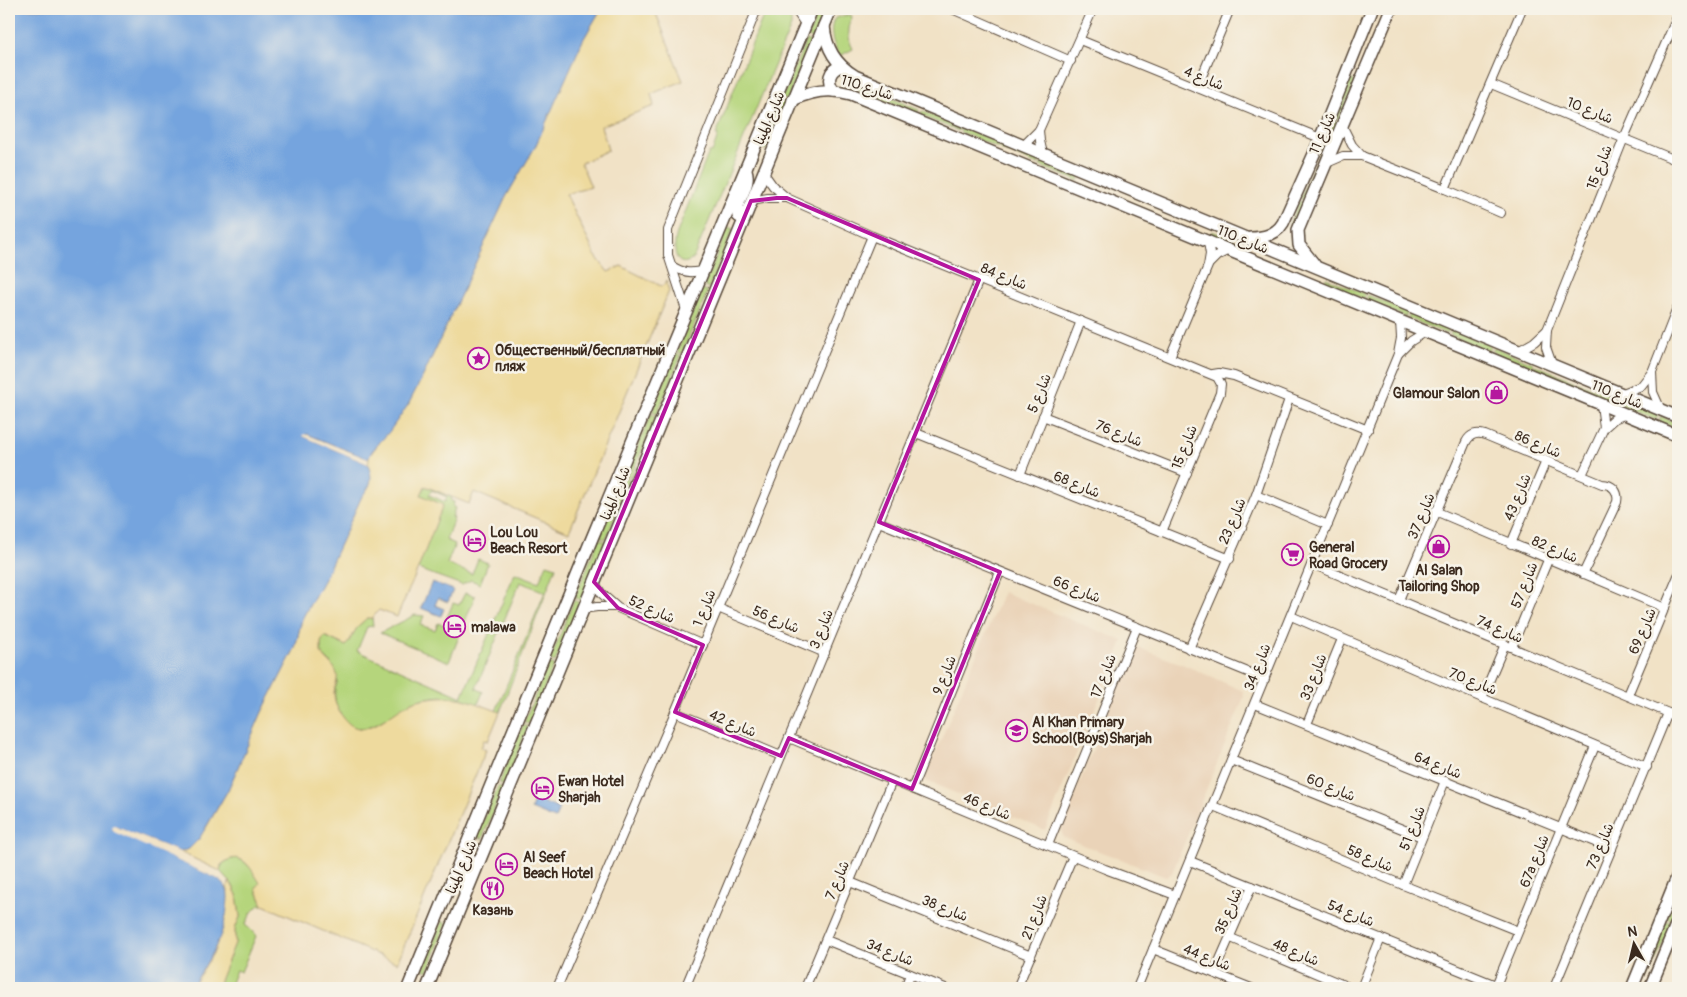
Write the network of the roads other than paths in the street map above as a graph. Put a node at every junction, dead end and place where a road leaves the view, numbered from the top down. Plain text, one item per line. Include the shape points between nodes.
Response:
1 (757, 9) edge
2 (795, 9) edge
3 (812, 9) edge
4 (831, 9) edge
5 (952, 9) edge
6 (1093, 9) edge
7 (1230, 9) edge
8 (1372, 9) edge
9 (1391, 9) edge
10 (1522, 9) edge
11 (1678, 15) edge
12 (805, 24) junction
13 (1366, 24) junction
14 (824, 25) junction
15 (1080, 40) junction
16 (1071, 61) junction
17 (841, 66) junction
18 (1361, 80) junction
19 (1491, 84) junction
20 (1197, 88) junction
21 (834, 91) junction
22 (793, 100) junction
23 (1342, 125) junction
24 (1039, 130) junction
25 (1320, 138) junction
26 (1624, 138) junction
27 (1023, 146) junction
28 (1043, 154) junction
29 (1362, 156) junction
30 (1678, 161) edge
31 (1325, 164) junction
32 (746, 168) junction
33 (763, 172) junction
34 (1445, 188) junction
35 (787, 198) junction
36 (751, 201) junction
37 (1123, 206) junction
38 (1186, 213) junction
39 (1501, 213) dead end
40 (744, 219) junction
41 (872, 236) junction
42 (1247, 238) junction
43 (1208, 242) junction
44 (1228, 250) junction
45 (672, 266) junction
46 (1208, 266) junction
47 (1317, 267) junction
48 (703, 270) junction
49 (1288, 274) junction
50 (979, 280) junction
51 (1678, 306) edge
52 (687, 312) junction
53 (1081, 321) junction
54 (1400, 321) junction
55 (1547, 330) junction
56 (1427, 331) junction
57 (1518, 351) junction
58 (1398, 354) junction
59 (1170, 356) junction
60 (1552, 364) junction
61 (1652, 372) junction
62 (1213, 374) junction
63 (1623, 393) junction
64 (1289, 399) junction
65 (1601, 404) junction
66 (1661, 410) junction
67 (1626, 414) junction
68 (1043, 416) junction
69 (1678, 417) edge
70 (1604, 428) junction
71 (1368, 430) junction
72 (916, 433) junction
73 (1678, 436) edge
74 (1466, 442) joint
75 (1546, 461) junction
76 (1187, 473) junction
77 (1020, 475) junction
78 (1582, 475) junction
79 (1256, 495) junction
80 (1435, 511) junction
81 (879, 522) junction
82 (1328, 525) junction
83 (1162, 532) junction
84 (1511, 544) junction
85 (1230, 559) junction
86 (1548, 560) junction
87 (1312, 564) junction
88 (1000, 572) junction
89 (1583, 574) junction
90 (1678, 576) edge
91 (594, 582) junction
92 (1399, 600) junction
93 (618, 608) junction
94 (718, 608) junction
95 (1665, 608) junction
96 (583, 609) junction
97 (1291, 616) junction
98 (1136, 627) junction
99 (1342, 639) junction
100 (703, 645) junction
101 (1508, 646) junction
102 (1189, 649) junction
103 (825, 653) junction
104 (1265, 679) junction
105 (1628, 695) junction
106 (1482, 698) junction
107 (1255, 704) junction
108 (675, 712) junction
109 (1668, 713) junction
110 (1678, 717) edge
111 (1307, 724) junction
112 (789, 738) junction
113 (1595, 746) junction
114 (781, 756) junction
115 (1231, 760) junction
116 (1646, 767) junction
117 (892, 781) junction
118 (1445, 781) junction
119 (912, 789) junction
120 (1213, 806) junction
121 (1561, 828) junction
122 (1422, 837) junction
123 (1048, 846) junction
124 (1612, 849) junction
125 (465, 850) junction
126 (1073, 856) junction
127 (1190, 861) junction
128 (1678, 875) edge
129 (850, 882) junction
130 (1403, 885) junction
131 (1252, 886) junction
132 (466, 894) junction
133 (1175, 895) junction
134 (1678, 920) edge
135 (1518, 931) junction
136 (1231, 938) junction
137 (1381, 938) junction
138 (826, 940) junction
139 (1153, 949) junction
140 (1032, 956) junction
141 (1214, 973) junction
142 (910, 974) junction
143 (1498, 987) edge
144 (408, 988) edge
145 (427, 988) edge
146 (557, 988) edge
147 (685, 988) edge
148 (806, 988) edge
149 (905, 988) edge
150 (945, 988) edge
151 (1017, 988) edge
152 (1137, 988) edge
153 (1251, 988) edge
154 (1351, 988) edge
155 (1360, 988) edge
156 (1554, 988) edge
157 (1632, 988) edge
158 (1650, 988) edge

1 - 45 street via 670,224 667,248
2 - 12 street
3 - 12 main road, شارع المينا
4 - 14 main road, شارع المينا
5 - 16 street
6 - 15 street
7 - 20 street
8 - 13 main road, شارع 11
9 - 18 main road, شارع 11
10 - 19 street
11 - 26 street, شارع 15
12 - 32 main road, شارع المينا
13 - 18 main road via 1369,36 1358,66
13 - 25 main road, شارع 11
14 - 17 main road, شارع 110 via 827,44
14 - 22 main road, شارع المينا
15 - 16 street
15 - 20 street, شارع 4
16 - 24 street
17 - 21 main road via 829,77
17 - 27 main road, شارع 110 via 855,76
18 - 23 main road, شارع 11
19 - 26 street, شارع 10
19 - 34 street
20 - 25 street, شارع 4
21 - 22 main road, شارع 110 via 817,91
21 - 37 main road, شارع 110 via 858,97
22 - 33 main road, شارع المينا
23 - 29 street via 1348,139
23 - 31 main road, شارع 11
24 - 27 street
24 - 28 street
25 - 42 main road, شارع 11 via 1281,226 1268,236
26 - 30 street, شارع 10
26 - 55 street, شارع 15
27 - 28 main road, شارع 110
28 - 38 main road, شارع 110
29 - 31 street via 1343,156
29 - 34 street
31 - 47 main road, شارع 11 via 1298,235 1303,251
32 - 40 main road via 748,182 737,211 738,216
32 - 48 main road, شارع المينا
33 - 35 street, شارع 84
33 - 36 main road, شارع المينا
34 - 39 street
35 - 36 street, شارع 84
35 - 41 street, شارع 84
36 - 40 main road, شارع المينا
37 - 38 main road via 1133,200 1169,214
37 - 43 main road, شارع 110
38 - 42 main road, شارع 110
40 - 91 main road, شارع المينا
41 - 50 street, شارع 84
41 - 94 street, شارع 1
42 - 47 main road, شارع 110
43 - 44 main road, شارع 110
43 - 46 street
44 - 46 street
44 - 49 main road, شارع 110
45 - 48 street via 690,273
45 - 52 street
46 - 59 street
47 - 49 main road via 1315,276 1296,270
47 - 57 main road, شارع 110
48 - 52 main road, شارع المينا
49 - 54 main road, شارع 110
50 - 53 street, شارع 84
50 - 72 street, شارع 3
51 - 61 street
52 - 125 main road, شارع المينا
53 - 59 street, شارع 84
53 - 68 street, شارع 5
54 - 56 main road, شارع 110
54 - 58 street, شارع 34
55 - 57 street, شارع 15
55 - 60 street, شارع 15 via 1546,347
56 - 58 street, شارع 34
56 - 65 main road, شارع 110
57 - 60 main road, شارع 110
58 - 71 street, شارع 34
59 - 62 street, شارع 84
60 - 63 main road, شارع 110
61 - 63 street via 1641,386
61 - 66 street via 1653,392
62 - 64 street, شارع 84 via 1234,376
62 - 76 street, شارع 15 via 1220,380 1221,389
63 - 66 main road, شارع 110
64 - 71 street, شارع 84
64 - 79 street, شارع 23
65 - 67 main road, شارع 110
65 - 70 street
66 - 69 main road, شارع 110
67 - 70 street
67 - 73 main road, شارع 110
68 - 76 street, شارع 76
68 - 77 street, شارع 5
70 - 78 street
71 - 82 street, شارع 34
72 - 77 street, شارع 68
72 - 81 street, شارع 3
74 - 75 street, شارع 86 via 1472,435 1481,434
74 - 80 street, شارع 37
75 - 78 street, شارع 86
75 - 84 street, شارع 43
76 - 83 street, شارع 15
77 - 83 street, شارع 68
78 - 89 street, شارع 86 via 1608,489 1613,496 1614,508
79 - 82 street
79 - 85 street, شارع 23
80 - 84 street, شارع 82
80 - 92 street, شارع 37
81 - 88 street, شارع 66
81 - 103 street, شارع 3
82 - 87 street, شارع 34
83 - 85 street, شارع 68
84 - 86 street, شارع 82
85 - 102 street, شارع 23
86 - 89 street, شارع 82
86 - 101 street, شارع 57
87 - 92 street, شارع 74
87 - 97 street, شارع 34
88 - 98 street, شارع 66
88 - 119 street, شارع 9
89 - 95 street, شارع 82
90 - 95 street, شارع 69
91 - 93 street, شارع 52
91 - 96 main road, شارع المينا
92 - 101 street, شارع 74
93 - 96 street, شارع 52
93 - 100 street, شارع 52
94 - 100 street, شارع 1
94 - 103 street, شارع 56
95 - 105 street, شارع 69
96 - 132 main road, شارع المينا
97 - 99 street, شارع 70
97 - 104 street, شارع 34
98 - 102 street, شارع 66
98 - 123 street, شارع 17
99 - 106 street, شارع 70
99 - 111 street, شارع 33
100 - 108 street, شارع 1
101 - 105 street, شارع 74
101 - 106 street, شارع 57
102 - 104 street, شارع 66
103 - 112 street, شارع 3
104 - 107 street, شارع 34
105 - 109 street, شارع 74
106 - 113 street, شارع 70
107 - 111 street, شارع 64
107 - 115 street, شارع 34
108 - 114 street, شارع 42
108 - 146 street, شارع 1
109 - 110 street, شارع 74
109 - 116 street, شارع 73
111 - 118 street, شارع 64
112 - 114 street, شارع 3
112 - 117 street, شارع 46
113 - 116 street, شارع 70
113 - 121 street, 67a شارع
114 - 147 street, شارع 3
115 - 120 street, شارع 34
115 - 122 street, شارع 60
116 - 124 street, شارع 73
117 - 119 street, شارع 46
117 - 129 street, شارع 7
118 - 121 street, شارع 64
118 - 122 street, شارع 51
119 - 123 street, شارع 46
120 - 127 street, شارع 34
120 - 130 street, شارع 58
121 - 124 street, شارع 64
121 - 135 street, 67a شارع
122 - 130 street, شارع 51
123 - 126 street, شارع 46
124 - 156 street, شارع 73
125 - 132 main road via 470,861 464,880
125 - 144 main road, شارع المينا
126 - 133 street, شارع 46
126 - 140 street, شارع 21
127 - 131 street, شارع 54
127 - 133 street, شارع 34
128 - 157 main road
129 - 138 street, شارع 7
129 - 140 street, شارع 38
130 - 135 street, شارع 58
131 - 136 street, شارع 35
131 - 137 street, شارع 54
132 - 145 main road, شارع المينا
133 - 139 street, شارع 34
134 - 158 main road
135 - 143 street, 67a شارع
136 - 141 street, شارع 35
136 - 154 street, شارع 48
137 - 143 street, شارع 54
137 - 155 street
138 - 142 street, شارع 34
138 - 148 street, شارع 7
139 - 141 street, شارع 44
139 - 152 street, شارع 34
140 - 151 street, شارع 21
141 - 153 street, شارع 44
142 - 149 street
142 - 150 street, شارع 34

